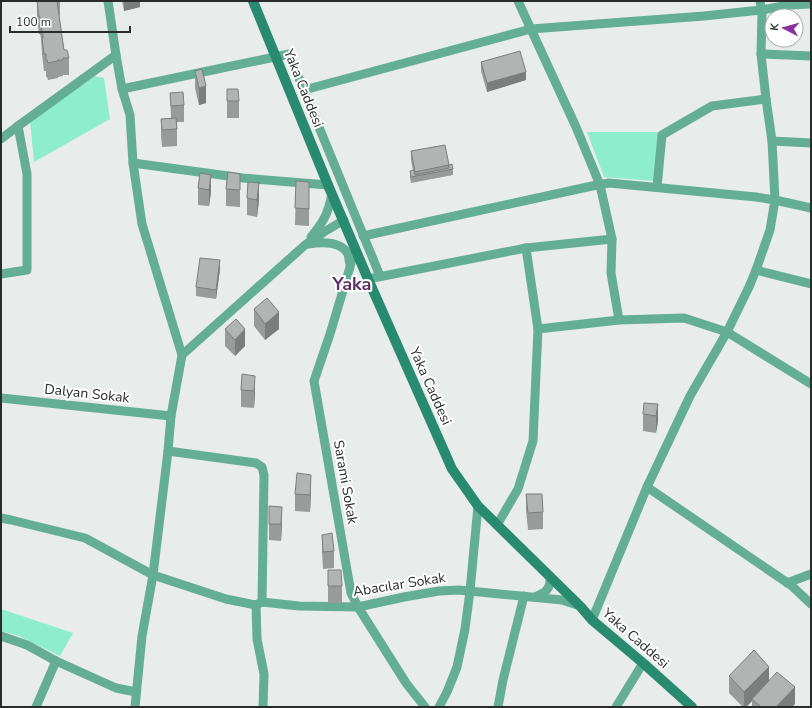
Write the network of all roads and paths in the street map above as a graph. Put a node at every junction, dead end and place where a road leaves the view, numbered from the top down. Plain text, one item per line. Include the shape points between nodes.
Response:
1 (108, 1) edge
2 (254, 1) edge
3 (518, 1) edge
4 (811, 4) edge
5 (761, 5) edge
6 (531, 29) junction
7 (761, 54) junction
8 (116, 55) junction
9 (276, 56) junction
10 (811, 56) edge
11 (122, 89) junction
12 (304, 90) junction
13 (766, 99) junction
14 (18, 126) junction
15 (1, 138) edge
16 (772, 141) junction
17 (811, 143) edge
18 (133, 163) junction
19 (600, 185) junction
20 (657, 187) junction
21 (330, 189) junction
22 (775, 200) junction
23 (811, 208) edge
24 (344, 220) junction
25 (363, 236) junction
26 (612, 239) junction
27 (305, 245) junction
28 (355, 247) junction
29 (526, 248) junction
30 (350, 267) junction
31 (756, 270) junction
32 (1, 274) edge
33 (380, 276) junction
34 (368, 278) junction
35 (811, 284) edge
36 (619, 320) junction
37 (538, 329) junction
38 (726, 332) junction
39 (182, 355) junction
40 (811, 384) edge
41 (1, 398) edge
42 (171, 416) junction
43 (168, 451) junction
44 (647, 487) junction
45 (478, 506) junction
46 (1, 518) edge
47 (497, 524) junction
48 (811, 574) edge
49 (153, 575) junction
50 (550, 577) junction
51 (787, 583) junction
52 (470, 591) junction
53 (524, 596) junction
54 (534, 597) junction
55 (810, 600) edge
56 (259, 604) junction
57 (358, 607) junction
58 (581, 607) junction
59 (592, 620) junction
60 (1, 636) edge
61 (56, 661) junction
62 (643, 663) junction
63 (136, 692) junction
64 (36, 707) edge
65 (135, 707) edge
66 (263, 707) edge
67 (425, 707) edge
68 (439, 707) edge
69 (498, 707) edge
70 (616, 707) edge
71 (692, 707) edge

1 - 8 street
2 - 9 street, Yaka Caddesi
3 - 6 street
4 - 5 street
5 - 6 street via 650,20
5 - 7 street
6 - 12 street
6 - 19 street
7 - 10 street
7 - 13 street
8 - 11 street
8 - 14 street
9 - 11 street
9 - 12 street via 289,54
9 - 21 street, Yaka Caddesi
11 - 18 street via 130,115
12 - 25 street
13 - 16 street
13 - 20 street via 712,106 662,135
14 - 15 street
14 - 32 street via 27,174 27,270
16 - 17 street
16 - 22 street
18 - 21 street
18 - 39 street via 142,224
19 - 20 street
19 - 25 street
19 - 26 street
20 - 22 street
21 - 24 street, Yaka Caddesi
21 - 27 street via 329,208 325,218
22 - 23 street
22 - 31 street via 770,230
24 - 27 street
24 - 28 street, Yaka Caddesi
25 - 33 street
26 - 29 street
26 - 36 street via 611,273
27 - 30 street via 319,243 340,247 348,254
27 - 39 street
28 - 30 street, Sarami Sokak
28 - 34 street, Yaka Caddesi
29 - 33 street
29 - 37 street
30 - 57 street, Sarami Sokak via 314,381 351,593
31 - 35 street
31 - 38 street
33 - 34 street
34 - 45 street, Yaka Caddesi via 452,470
36 - 37 street
36 - 38 street via 684,318
37 - 47 street via 533,441 518,489
38 - 40 street
38 - 44 street via 690,396
39 - 42 street
41 - 42 street, Dalyan Sokak
42 - 43 street
43 - 49 street
43 - 56 street via 256,463 262,467 264,475
44 - 51 street
44 - 59 street
45 - 47 street, Yaka Caddesi
45 - 52 street
46 - 49 street, Abacılar Sokak via 84,538
47 - 50 street, Yaka Caddesi
48 - 51 street
49 - 56 street, Abacılar Sokak via 226,599
49 - 63 street via 142,636
50 - 54 street via 548,589
50 - 58 street, Yaka Caddesi
51 - 55 street
52 - 53 street, Abacılar Sokak
52 - 57 street, Abacılar Sokak via 439,591
52 - 68 street via 456,667
53 - 54 street, Abacılar Sokak
53 - 69 street
54 - 58 street, Abacılar Sokak via 562,600
56 - 57 street, Abacılar Sokak
56 - 66 street via 258,639 264,674
57 - 67 street, Sarami Sokak via 406,684
58 - 59 street, Yaka Caddesi
59 - 62 street, Yaka Caddesi
60 - 61 street via 27,645
61 - 63 street via 116,688
61 - 64 street
62 - 70 street
62 - 71 street, Yaka Caddesi
63 - 65 street

